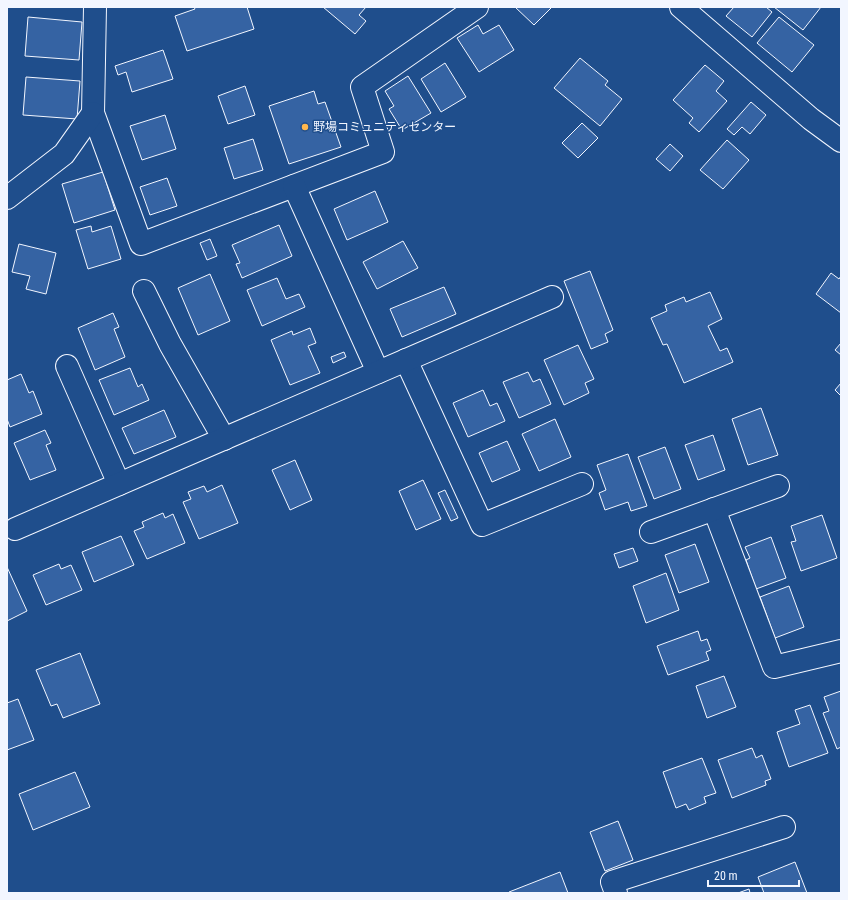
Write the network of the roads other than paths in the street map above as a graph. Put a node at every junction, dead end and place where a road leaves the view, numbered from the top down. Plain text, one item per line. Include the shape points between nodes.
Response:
1 (95, 7) edge
2 (477, 7) edge
3 (681, 7) edge
4 (92, 113) junction
5 (841, 141) edge
6 (294, 186) junction
7 (7, 198) edge
8 (144, 291) dead end
9 (552, 297) dead end
10 (406, 360) junction
11 (67, 366) dead end
12 (378, 372) junction
13 (224, 439) junction
14 (119, 484) junction
15 (582, 484) dead end
16 (778, 486) dead end
17 (714, 509) junction
18 (15, 529) dead end
19 (651, 532) dead end
20 (841, 651) edge
21 (784, 827) dead end
22 (616, 893) edge

1 - 4 street
2 - 6 street via 362,87 382,152
3 - 5 street via 811,119
4 - 6 street via 141,244
4 - 7 street via 64,154
6 - 12 street
8 - 13 street via 170,344
9 - 10 street
10 - 12 street
10 - 15 street via 482,525
11 - 14 street
12 - 13 street
13 - 14 street
14 - 18 street
16 - 17 street
17 - 19 street
17 - 20 street via 774,667
21 - 22 street via 612,882

